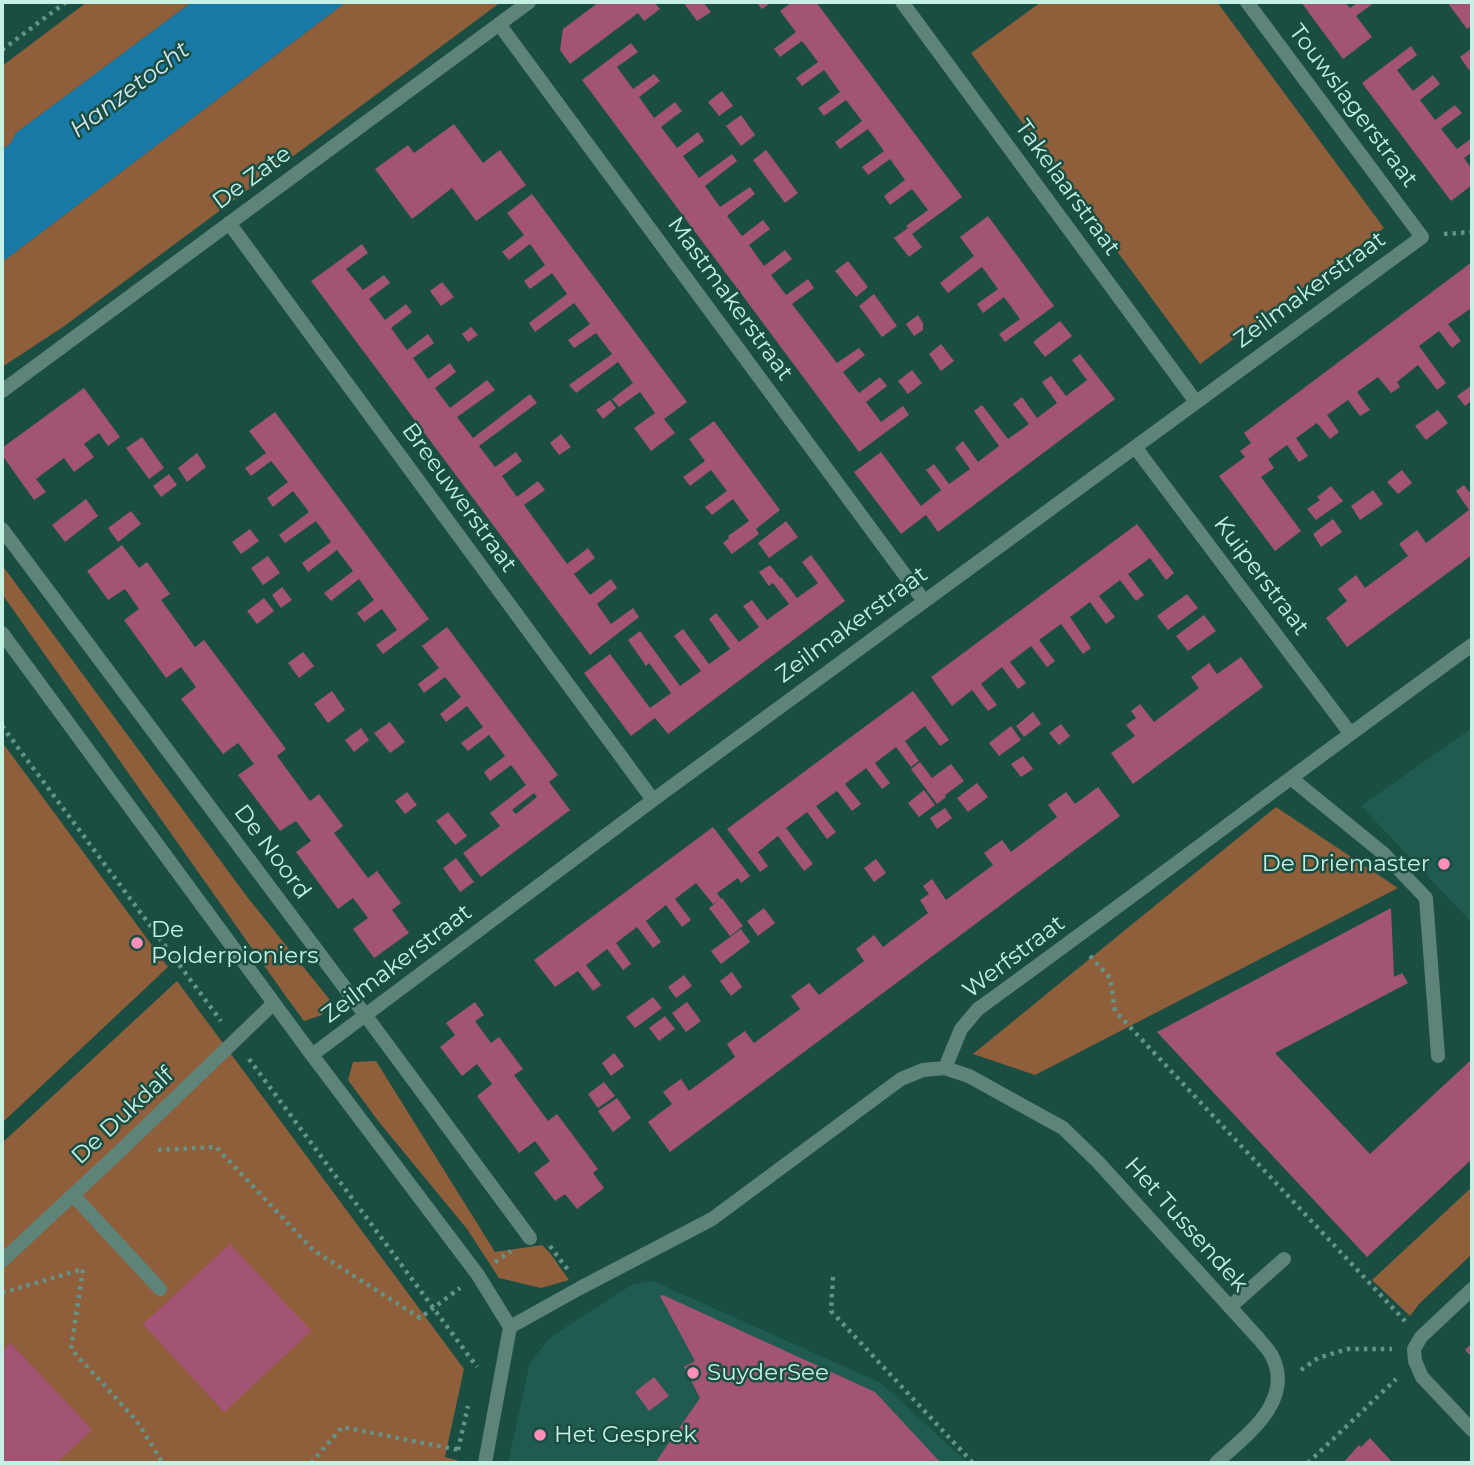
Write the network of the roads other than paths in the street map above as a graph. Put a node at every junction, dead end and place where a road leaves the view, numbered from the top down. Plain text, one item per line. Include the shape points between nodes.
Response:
1 (529, 2) edge
2 (902, 2) edge
3 (1247, 2) edge
4 (499, 24) junction
5 (229, 223) junction
6 (1422, 237) joint
7 (2, 391) edge
8 (1196, 401) junction
9 (1135, 447) junction
10 (2, 529) edge
11 (924, 600) junction
12 (2, 633) edge
13 (1472, 645) edge
14 (1350, 733) junction
15 (1292, 779) junction
16 (653, 800) junction
17 (274, 1003) junction
18 (366, 1016) junction
19 (312, 1055) junction
20 (1438, 1056) dead end
21 (945, 1068) junction
22 (73, 1195) junction
23 (530, 1238) road end
24 (1284, 1259) dead end
25 (2, 1261) edge
26 (160, 1289) dead end
27 (1472, 1289) edge
28 (1230, 1307) junction
29 (510, 1327) junction
30 (1472, 1430) edge
31 (486, 1460) edge
32 (1216, 1463) edge

1 - 4 street, De Zate
2 - 8 street, Takelaarstraat
3 - 6 street, Touwslagerstraat
4 - 5 street, De Zate
4 - 11 street, Mastmakerstraat
5 - 7 street, De Zate
5 - 16 street, Breeuwerstraat
6 - 8 street, Zeilmakerstraat
8 - 9 street, Zeilmakerstraat
9 - 11 street, Zeilmakerstraat
9 - 14 street, Kuiperstraat
10 - 18 street, De Noord
11 - 16 street, Zeilmakerstraat
12 - 17 street
13 - 14 street, Werfstraat
14 - 15 street, Werfstraat
15 - 20 street via 1384,854 1426,898
15 - 21 street, Werfstraat via 978,1009 961,1029
16 - 18 street, Zeilmakerstraat
17 - 19 street
17 - 22 street, De Dukdalf
18 - 19 street, Zeilmakerstraat
18 - 23 street, De Noord
19 - 29 street via 478,1275
21 - 28 street, Het Tussendek via 970,1076 1063,1128
21 - 29 street via 901,1079 712,1219
22 - 25 street, De Dukdalf
22 - 26 street
24 - 28 street
27 - 30 street via 1416,1349 1422,1377
28 - 32 street, Het Tussendek via 1272,1356 1277,1386 1262,1421
29 - 31 street

